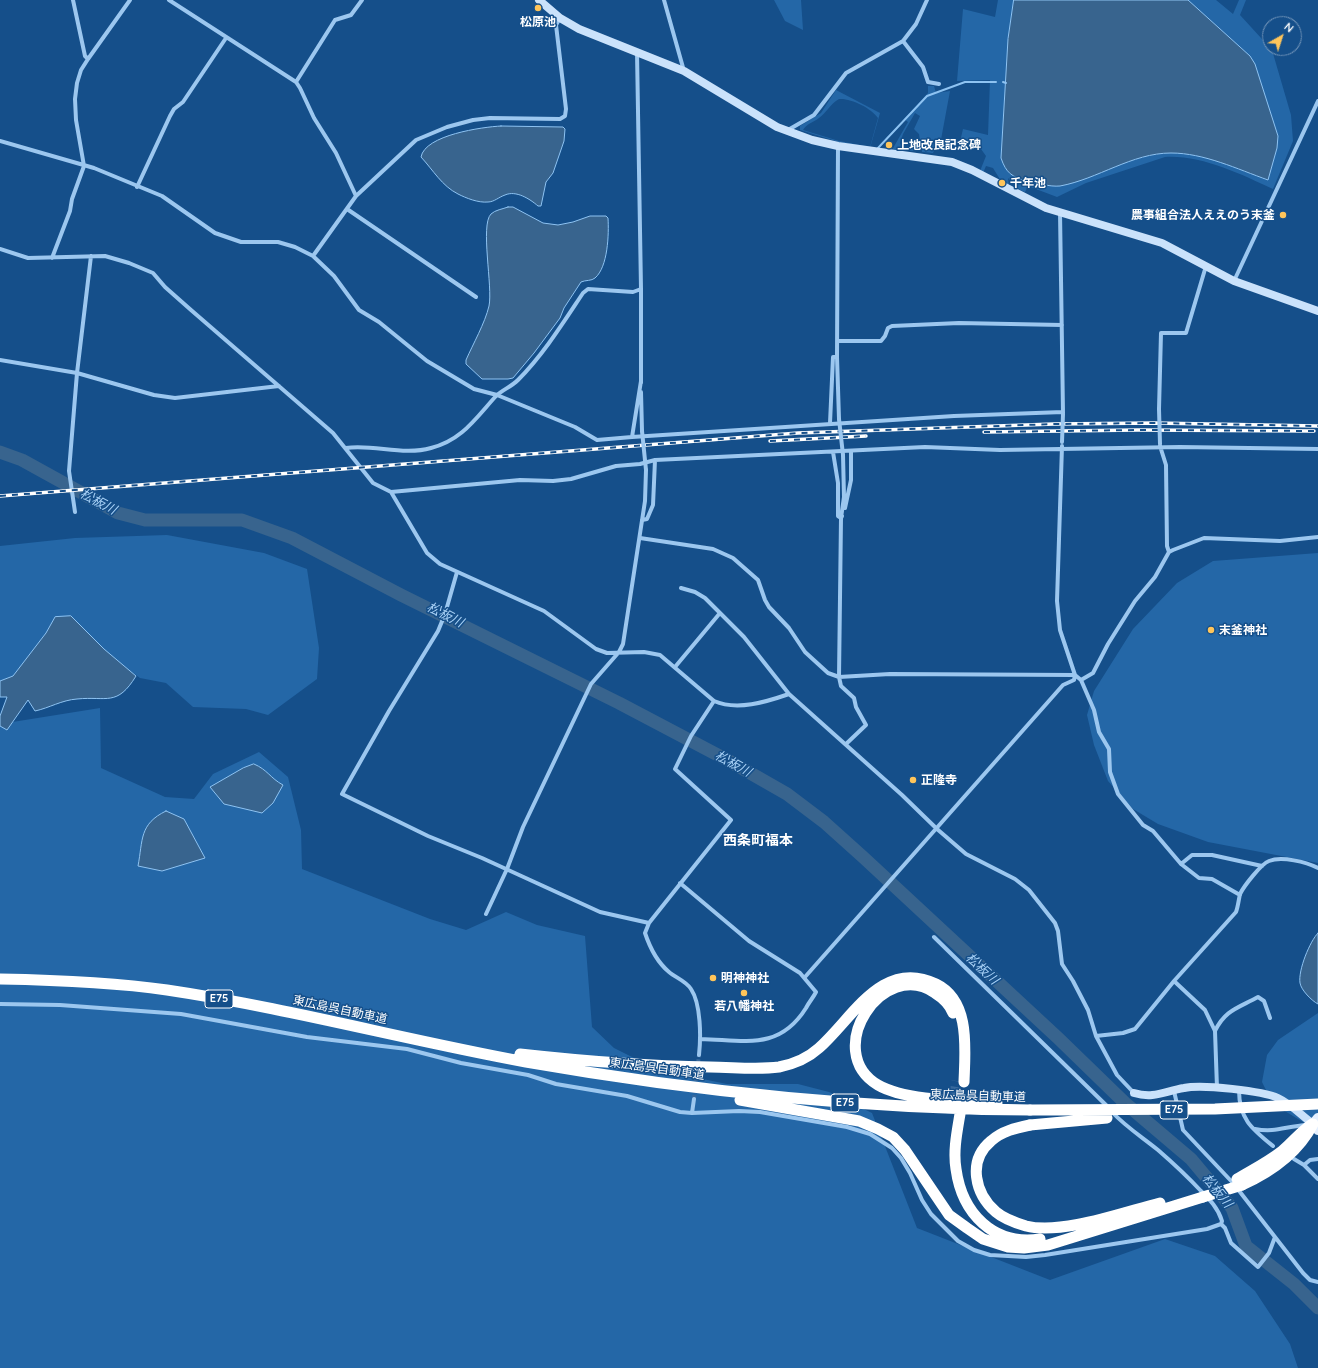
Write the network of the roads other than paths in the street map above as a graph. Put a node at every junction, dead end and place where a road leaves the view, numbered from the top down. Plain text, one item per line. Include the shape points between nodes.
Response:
1 (73, 0) edge
2 (130, 0) edge
3 (169, 0) edge
4 (362, 0) edge
5 (539, 0) edge
6 (664, 0) edge
7 (926, 0) edge
8 (560, 18) junction
9 (226, 38) junction
10 (903, 41) junction
11 (637, 52) junction
12 (88, 59) junction
13 (684, 71) junction
14 (296, 82) junction
15 (939, 84) dead end
16 (1318, 100) edge
17 (787, 131) junction
18 (0, 141) edge
19 (838, 146) junction
20 (84, 166) junction
21 (137, 187) junction
22 (356, 196) junction
23 (347, 209) junction
24 (1060, 212) junction
25 (0, 249) edge
26 (91, 256) junction
27 (313, 256) junction
28 (52, 258) junction
29 (1206, 266) junction
30 (1234, 280) junction
31 (642, 289) junction
32 (476, 297) dead end
33 (1318, 311) edge
34 (1062, 325) junction
35 (838, 341) junction
36 (837, 357) junction
37 (0, 360) edge
38 (77, 373) junction
39 (641, 382) junction
40 (279, 386) junction
41 (497, 395) junction
42 (1063, 413) junction
43 (830, 424) junction
44 (632, 436) junction
45 (1160, 446) junction
46 (346, 448) junction
47 (1062, 448) junction
48 (1318, 449) edge
49 (851, 451) junction
50 (833, 452) junction
51 (655, 460) junction
52 (391, 492) junction
53 (75, 512) dead end
54 (842, 518) junction
55 (642, 520) junction
56 (1318, 537) edge
57 (640, 538) junction
58 (1169, 552) junction
59 (457, 572) junction
60 (681, 588) dead end
61 (720, 612) junction
62 (619, 652) junction
63 (607, 653) junction
64 (610, 662) junction
65 (675, 667) junction
66 (1075, 675) junction
67 (839, 677) junction
68 (1081, 680) junction
69 (789, 694) junction
70 (714, 701) junction
71 (846, 744) junction
72 (937, 829) junction
73 (1182, 864) junction
74 (1262, 866) junction
75 (1318, 868) edge
76 (507, 870) junction
77 (680, 883) junction
78 (1240, 895) junction
79 (486, 914) dead end
80 (649, 923) junction
81 (934, 937) dead end
82 (805, 977) junction
83 (0, 979) edge
84 (1174, 981) junction
85 (0, 1004) edge
86 (1270, 1018) dead end
87 (1215, 1031) junction
88 (1096, 1036) junction
89 (701, 1039) junction
90 (434, 1044) junction
91 (699, 1055) tunnel mouth
92 (661, 1083) junction
93 (1217, 1088) junction
94 (1239, 1090) junction
95 (1174, 1091) junction
96 (1134, 1093) joint
97 (694, 1099) tunnel mouth
98 (1318, 1104) edge
99 (1030, 1108) junction
100 (1215, 1109) junction
101 (692, 1113) junction
102 (1316, 1124) edge
103 (1254, 1129) junction
104 (1273, 1146) dead end
105 (1294, 1159) dead end
106 (1318, 1159) edge
107 (1304, 1165) junction
108 (1318, 1179) edge
109 (1201, 1194) junction
110 (1099, 1219) junction
111 (1221, 1224) junction
112 (1275, 1237) junction
113 (1008, 1247) junction
114 (1318, 1282) edge

1 - 12 street
2 - 12 street
3 - 9 street
4 - 14 street via 351,15 335,20
5 - 8 street
6 - 13 street
7 - 10 street via 916,24
8 - 11 street via 579,30
8 - 22 street via 556,25 565,116 560,119 479,120 426,135 416,140
9 - 14 street
9 - 21 street via 183,102 170,116
10 - 15 street via 923,67 928,82
10 - 17 street via 846,73 814,115
11 - 13 street
11 - 31 street
12 - 20 street via 79,76 75,99
13 - 17 street
14 - 22 street via 336,153
16 - 30 street
17 - 19 street
18 - 20 street
19 - 24 street via 952,162 1046,208
19 - 35 street
20 - 21 street
20 - 28 street
21 - 27 street via 162,196 215,233 241,242 278,242
22 - 23 street
23 - 27 street
23 - 32 street
24 - 29 street via 1162,243
24 - 34 street
25 - 28 street via 28,258
26 - 28 street
26 - 38 street
26 - 40 street via 105,256 153,273 165,287
27 - 41 street via 334,276 359,310 427,361 474,389
29 - 30 street
29 - 45 street, bridge via 1186,333 1162,333
30 - 33 street
31 - 39 street
31 - 41 street via 633,292 588,289 521,376
34 - 35 street via 892,326 888,328 881,341
34 - 42 street
35 - 36 street
36 - 43 street via 833,357
36 - 54 street, bridge via 843,455
37 - 38 street
38 - 40 street via 154,395 175,398
38 - 53 street via 69,471
39 - 44 street
39 - 55 street, bridge via 646,470
40 - 46 street via 333,433
41 - 44 street via 575,426 597,440
41 - 46 street via 473,424 452,439 431,448 416,451 361,446
42 - 43 street via 954,416
42 - 47 street, bridge
43 - 44 street
45 - 47 street
45 - 48 street
45 - 58 street via 1166,465
46 - 52 street via 373,482
47 - 49 street via 1000,450 925,447
47 - 66 street via 1057,601 1060,630
49 - 50 street
49 - 54 street via 850,480
50 - 51 street
50 - 54 street via 838,483 838,516
51 - 52 street via 616,466 571,479 520,480
51 - 55 street via 653,505 647,519
52 - 59 street via 427,553 440,564
54 - 67 street
55 - 57 street
56 - 58 street via 1280,541 1204,538
57 - 62 street via 623,644
57 - 67 street via 712,549 733,558 758,580 769,607 805,652 828,673
58 - 68 street via 1155,577 1135,601 1093,673
59 - 63 street via 544,611 596,649
59 - 76 street via 438,630 342,794 428,836
60 - 61 street via 706,598
61 - 65 street
61 - 69 street via 744,637
62 - 63 street
62 - 64 street
62 - 65 street via 644,652 660,656
63 - 64 street
64 - 76 street via 591,684 523,827
65 - 70 street
66 - 67 street via 890,674
66 - 68 street
66 - 72 street via 1074,680 1063,685
67 - 71 street via 841,686 854,698 866,725
68 - 73 street via 1094,710 1099,732 1109,749 1110,772 1118,794 1143,825 1153,831
69 - 70 street via 761,704 722,704
69 - 71 street
70 - 77 street via 690,736 675,768 731,820
71 - 72 street
72 - 82 street
72 - 88 street via 966,854 1015,878 1029,890 1045,910 1058,931 1062,964 1088,1010
73 - 74 street via 1192,855 1212,856
73 - 78 street via 1199,878 1212,879
74 - 75 street via 1269,861 1295,860
74 - 78 street
76 - 79 street
76 - 80 street via 600,912
77 - 80 street
77 - 82 street via 749,941
78 - 84 street via 1240,904 1236,912
80 - 89 street via 645,933 659,962 691,987
81 - 111 street via 1124,1124 1186,1175 1214,1205 1220,1214
82 - 89 street via 816,992 814,998 801,1017 783,1033 758,1040
83 - 90 highway, 東広島呉自動車道 / E75 via 84,982 164,990 302,1014
84 - 87 street via 1206,1010
84 - 88 street via 1135,1029
85 - 101 street via 60,1005 189,1015 307,1037 407,1049 461,1064 528,1075 556,1084 627,1096 680,1112
86 - 87 street via 1264,1001 1258,998 1228,1012
87 - 93 street
88 - 96 street via 1117,1075
89 - 91 street
90 - 92 highway, 東広島呉自動車道 / E75 via 526,1062
90 - 99 highway via 581,1060 693,1067 779,1067 800,1061 818,1049 860,1004 880,987 897,978 911,977 938,985 949,994 957,1006 966,1040 960,1081 957,1026 951,1008 940,996 920,986 899,987 881,996 864,1013 857,1032 856,1050 867,1077 879,1086 916,1096
92 - 99 highway, 東広島呉自動車道 / E75 via 840,1102 943,1108
92 - 113 highway via 723,1097 859,1121 878,1129 893,1137 905,1150 949,1215 984,1239
93 - 94 street
93 - 95 street via 1185,1087
94 - 102 street via 1278,1098
94 - 103 street via 1240,1110
95 - 96 street via 1156,1095
95 - 112 street via 1183,1130 1233,1183
97 - 101 street
98 - 100 highway, 東広島呉自動車道 / E75, bridge
99 - 100 highway, 東広島呉自動車道 / E75, bridge via 1083,1111
100 - 110 highway, bridge via 1030,1125 1001,1134 990,1141 982,1151 976,1164 979,1190 986,1203 997,1213 1011,1221 1045,1228
101 - 111 street via 760,1112 847,1127 883,1140 901,1158 922,1200 947,1232 974,1250 990,1255 1045,1255
102 - 103 street via 1289,1126 1277,1131
102 - 109 highway, bridge via 1302,1142 1258,1177
103 - 104 street
105 - 107 street
106 - 107 street via 1310,1160
107 - 108 street
109 - 110 highway
109 - 113 highway via 1048,1245
110 - 113 highway via 1066,1233 1030,1241 1005,1237 986,1226 965,1202 959,1186 955,1152 956,1114 949,1163 961,1209 980,1230
111 - 112 street via 1231,1243 1258,1267 1269,1253
112 - 114 street via 1303,1273 1310,1280

